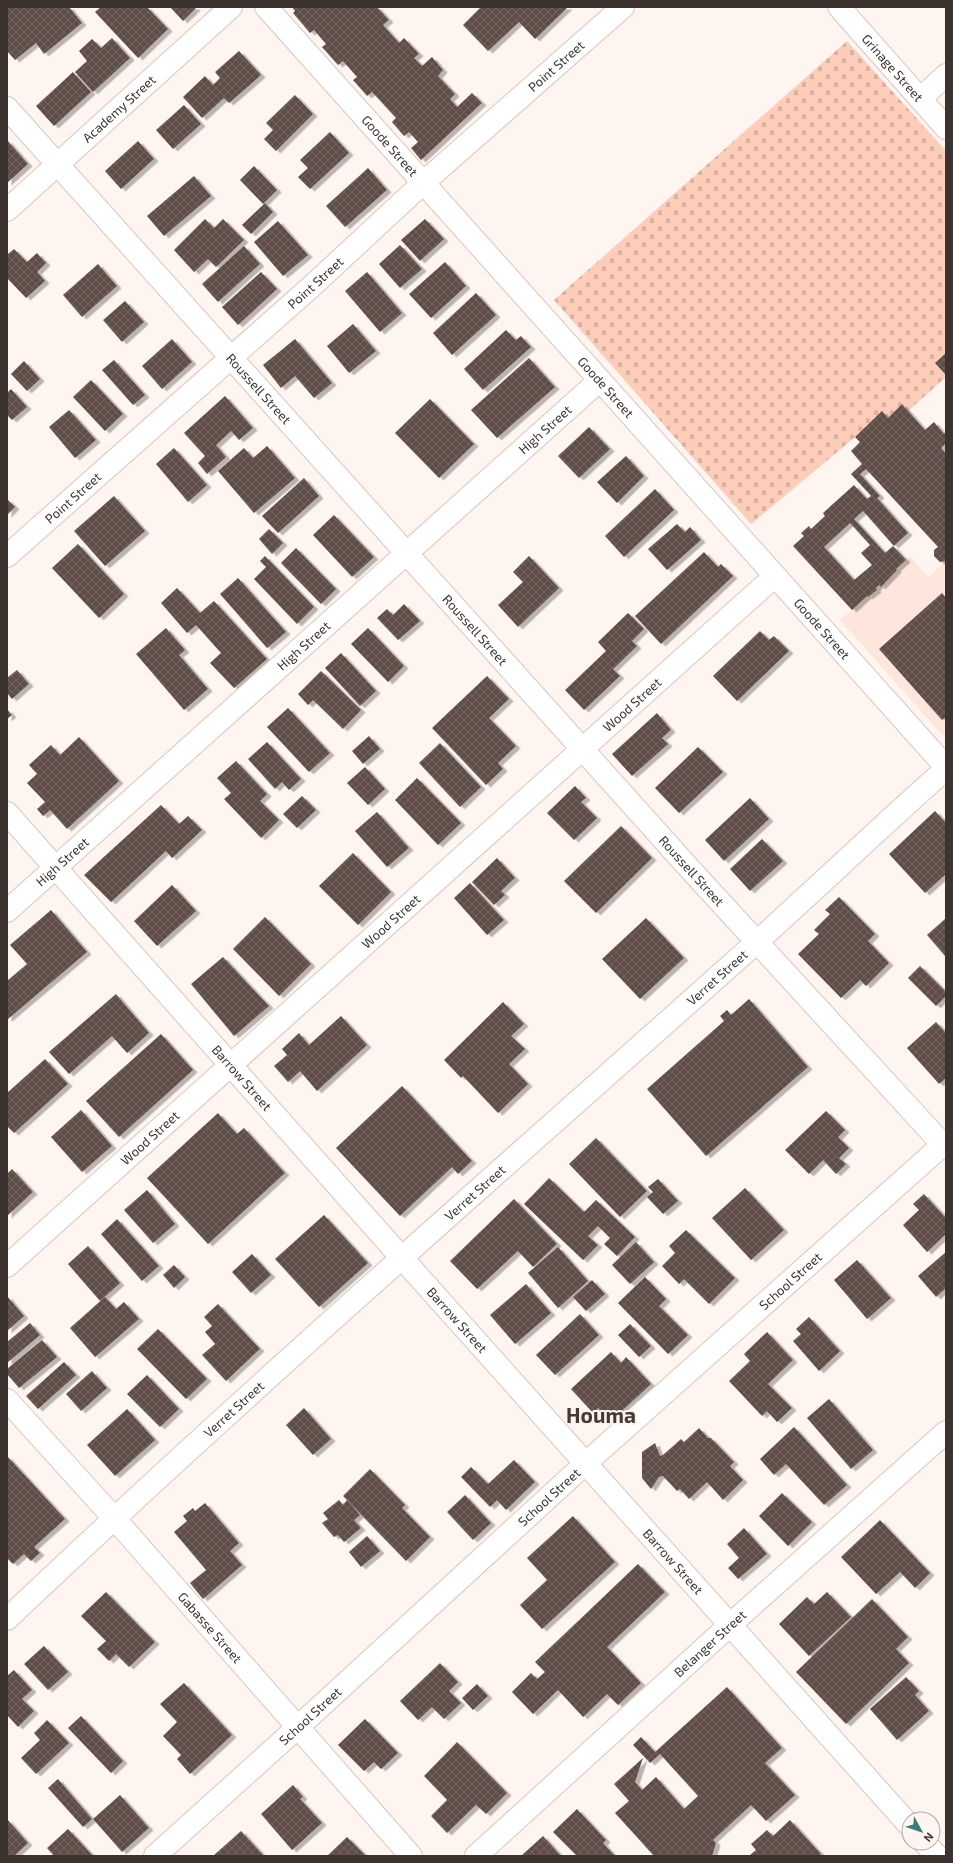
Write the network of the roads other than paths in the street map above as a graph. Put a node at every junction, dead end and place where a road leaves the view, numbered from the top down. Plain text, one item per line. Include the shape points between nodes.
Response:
1 (231, 7) edge
2 (266, 7) edge
3 (623, 7) edge
4 (839, 7) edge
5 (946, 75) edge
6 (920, 99) junction
7 (7, 108) edge
8 (946, 128) edge
9 (58, 165) junction
10 (423, 183) junction
11 (7, 210) edge
12 (231, 358) junction
13 (600, 380) junction
14 (407, 555) junction
15 (7, 556) edge
16 (775, 576) junction
17 (583, 749) junction
18 (946, 768) edge
19 (7, 813) edge
20 (56, 868) junction
21 (7, 912) edge
22 (757, 942) junction
23 (231, 1066) junction
24 (945, 1145) edge
25 (401, 1257) junction
26 (7, 1266) edge
27 (7, 1400) edge
28 (946, 1432) edge
29 (586, 1463) junction
30 (114, 1518) junction
31 (7, 1619) edge
32 (731, 1624) junction
33 (298, 1728) junction
34 (901, 1816) edge
35 (155, 1856) edge
36 (411, 1856) edge
37 (476, 1856) edge

1 - 9 street, Academy Street
2 - 10 street, Goode Street
3 - 10 street, Point Street
4 - 6 street, Grinage Street
5 - 6 street
6 - 8 street, Grinage Street
7 - 9 street, Roussell Street
9 - 11 street, Academy Street
9 - 12 street, Roussell Street
10 - 12 street, Point Street
10 - 13 street, Goode Street
12 - 14 street, Roussell Street
12 - 15 street, Point Street
13 - 14 street, High Street
13 - 16 street, Goode Street
14 - 17 street, Roussell Street
14 - 20 street, High Street
16 - 17 street, Wood Street
16 - 18 street, Goode Street
17 - 22 street, Roussell Street
17 - 23 street, Wood Street
18 - 22 street, Verret Street
19 - 20 street, Barrow Street
20 - 21 street, High Street
20 - 23 street, Barrow Street
22 - 24 street, Roussell Street
22 - 25 street, Verret Street
23 - 25 street, Barrow Street
23 - 26 street, Wood Street
24 - 29 street, School Street
25 - 29 street, Barrow Street
25 - 30 street, Verret Street
27 - 30 street, Gabasse Street
28 - 32 street, Belanger Street
29 - 32 street, Barrow Street
29 - 33 street, School Street
30 - 31 street, Verret Street
30 - 33 street, Gabasse Street
32 - 34 street, Barrow Street
32 - 37 street, Belanger Street
33 - 35 street, School Street
33 - 36 street, Gabasse Street

